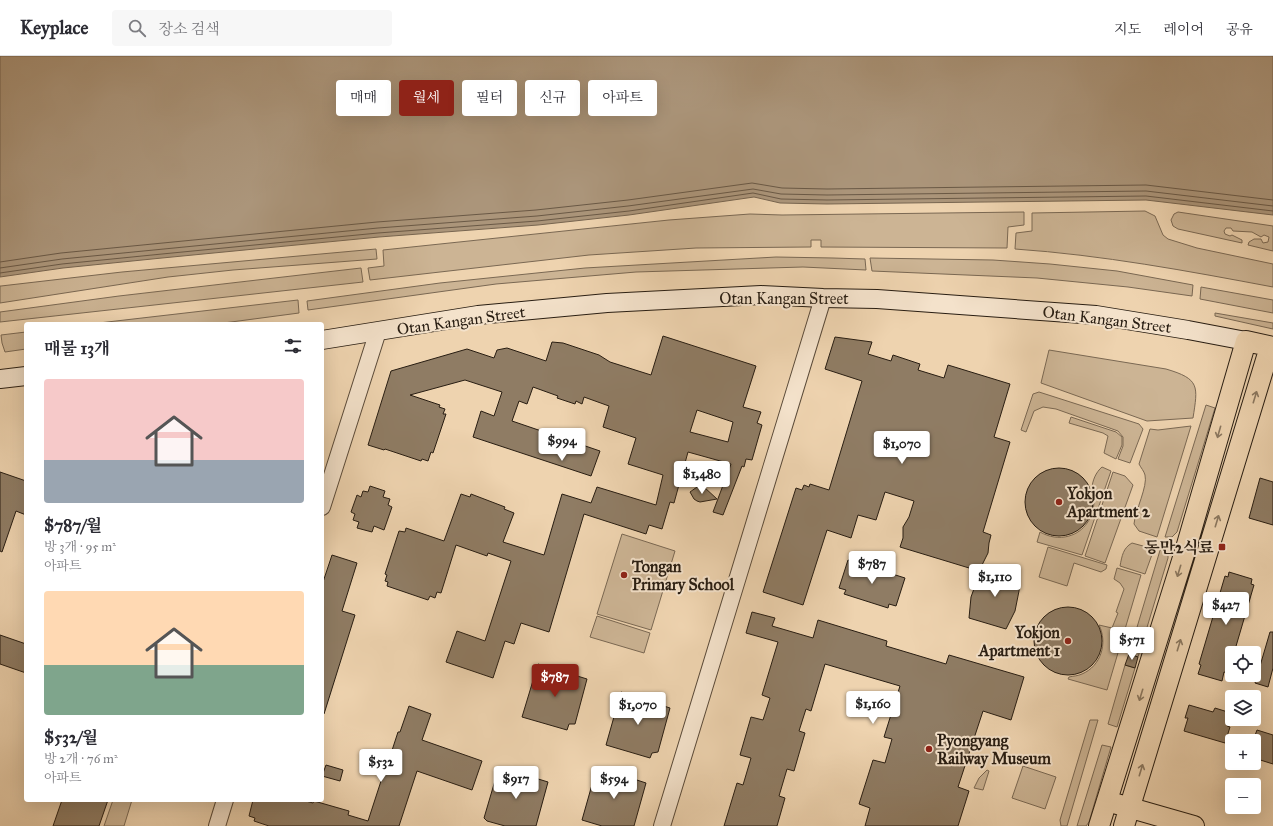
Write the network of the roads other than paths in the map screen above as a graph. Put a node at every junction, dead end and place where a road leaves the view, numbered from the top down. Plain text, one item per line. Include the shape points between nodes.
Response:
1 (823, 298) junction
2 (378, 331) junction
3 (324, 340) edge
4 (1246, 341) junction
5 (1272, 347) edge
6 (24, 376) edge
7 (0, 379) edge
8 (324, 501) edge
9 (225, 802) edge
10 (1108, 802) junction
11 (1130, 807) junction
12 (217, 826) edge
13 (662, 826) edge
14 (1100, 826) edge
15 (1124, 826) edge
16 (1194, 826) edge

1 - 2 main road, Otan Kangan Street via 761,295 607,303 478,315
1 - 4 main road, Otan Kangan Street via 877,299 1096,315
1 - 13 street
2 - 3 main road, Otan Kangan Street
2 - 8 street
4 - 5 main road
4 -> 10 main road
11 -> 5 main road
6 - 7 main road
9 - 12 street
10 - 11 main road
10 - 14 main road
11 - 15 main road
11 - 16 main road

